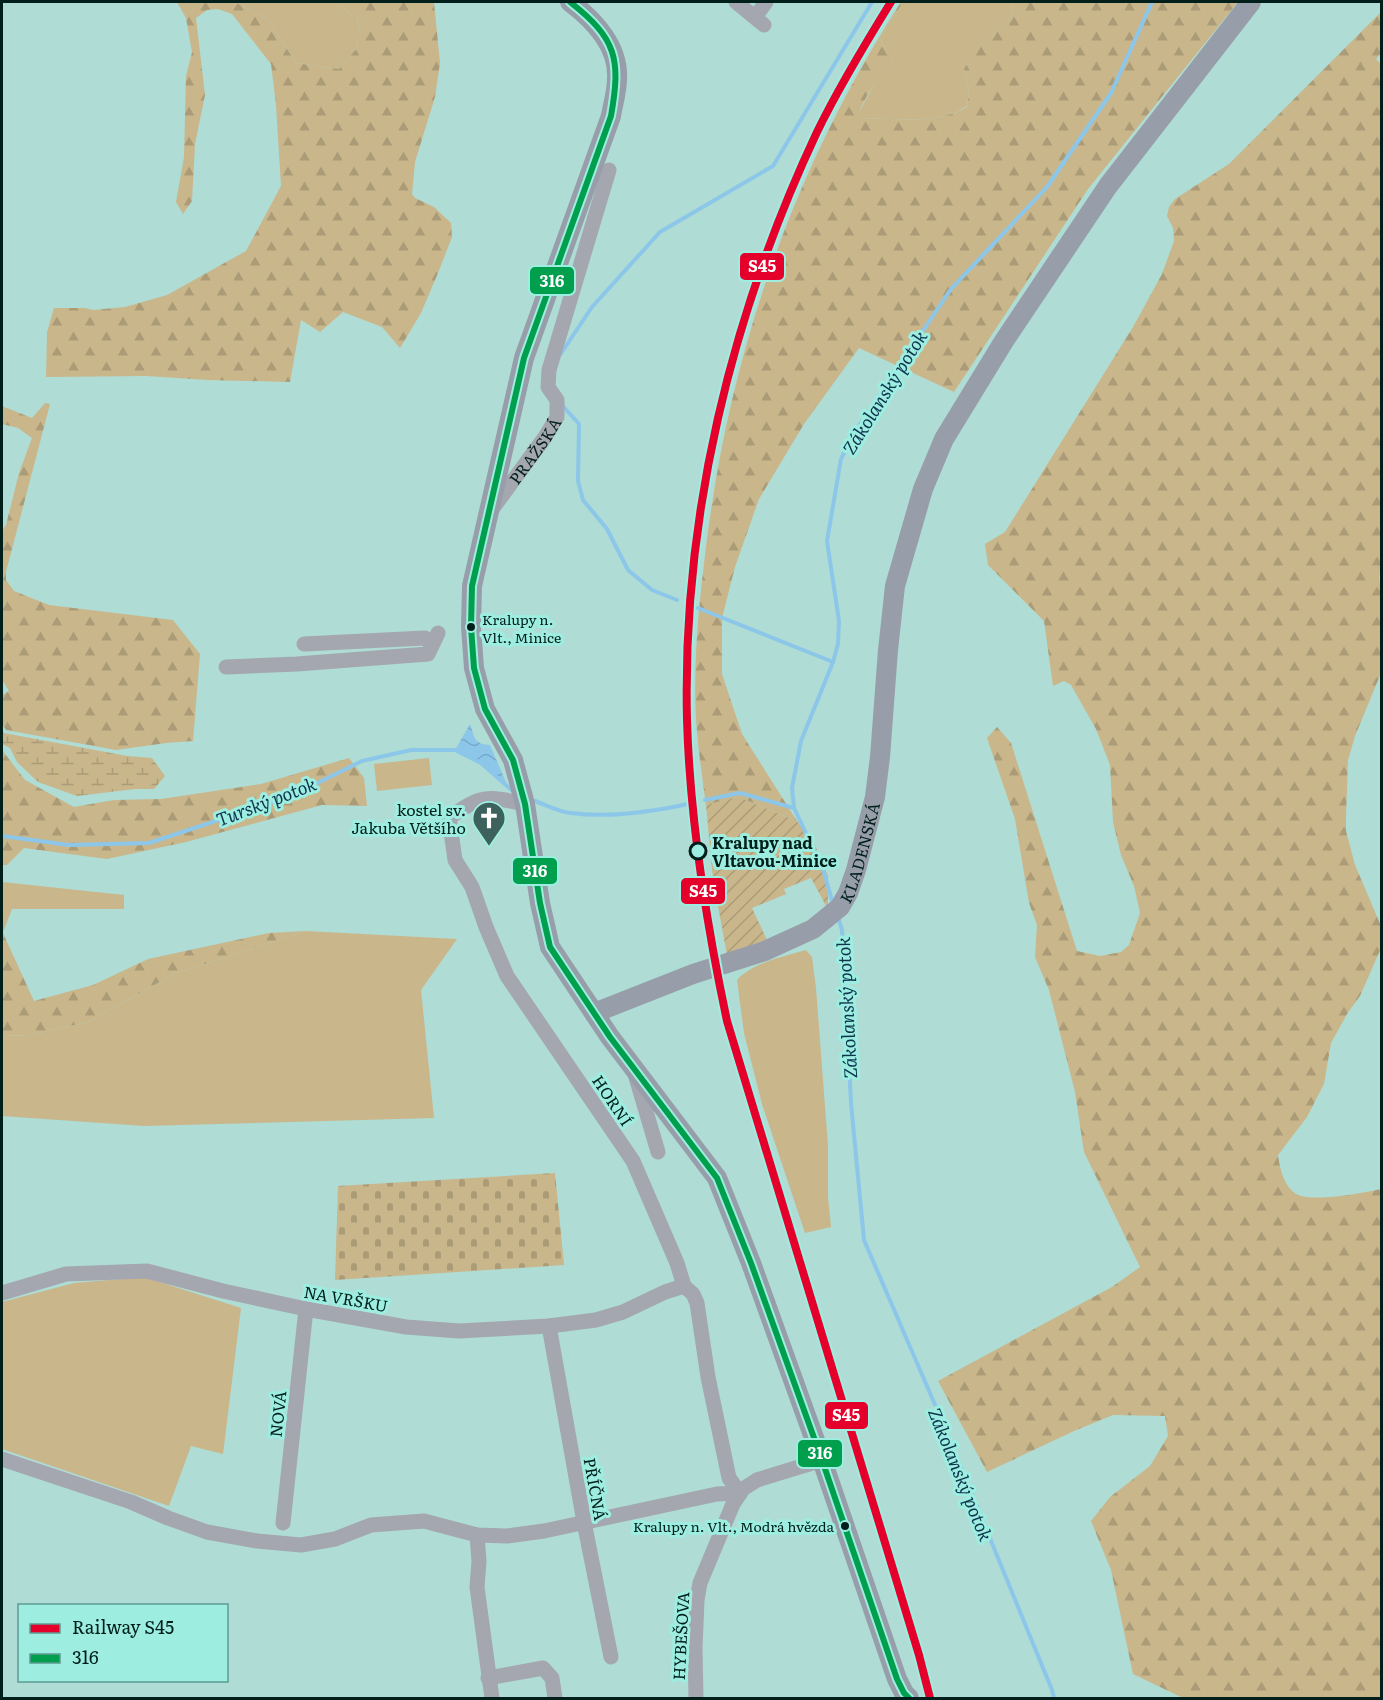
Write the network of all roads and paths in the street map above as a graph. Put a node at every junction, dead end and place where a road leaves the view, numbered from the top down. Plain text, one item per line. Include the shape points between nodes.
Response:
1 (573, 2) edge
2 (736, 2) edge
3 (766, 2) edge
4 (1251, 2) edge
5 (609, 170) dead end
6 (487, 517) junction
7 (304, 644) dead end
8 (226, 667) dead end
9 (525, 804) junction
10 (594, 1013) junction
11 (634, 1068) junction
12 (658, 1152) dead end
13 (684, 1286) junction
14 (2, 1293) edge
15 (306, 1309) junction
16 (549, 1326) junction
17 (2, 1459) edge
18 (822, 1460) junction
19 (740, 1493) junction
20 (584, 1522) junction
21 (283, 1523) dead end
22 (477, 1535) junction
23 (611, 1657) dead end
24 (488, 1678) junction
25 (492, 1698) edge
26 (555, 1698) edge
27 (696, 1698) edge
28 (909, 1698) edge

1 - 6 main road, PRAŽSKÁ via 600,30 615,55 617,78 611,116 524,358
2 - 3 street via 759,21
4 - 10 main road, KLADENSKÁ via 1108,186 944,439 923,489 895,586 875,797 849,893 840,907 813,929 765,951
5 - 6 street, PRAŽSKÁ via 549,370 548,387 557,400 557,417
6 - 9 main road, PRAŽSKÁ via 472,586 474,668 485,708 513,760
7 - 8 street via 435,639 428,654
9 - 10 main road, PRAŽSKÁ via 550,947
9 - 13 street, HORNÍ via 495,797 482,799 449,818 455,860 472,887 507,976 633,1161
10 - 11 main road, PRAŽSKÁ
11 - 12 street
11 - 18 main road, PRAŽSKÁ via 717,1178 752,1263
13 - 16 street, NA VRŠKU via 611,1317
13 - 19 street, HORNÍ via 697,1303 729,1478
14 - 15 street, NA VRŠKU via 66,1274 147,1271
15 - 16 street, NA VRŠKU via 459,1331
15 - 21 street, NOVÁ
16 - 20 street, PŘÍČNÁ
17 - 22 street via 207,1532 257,1541 302,1545 335,1539 371,1525 424,1521
18 - 19 street via 757,1480
18 - 28 main road, PRAŽSKÁ via 897,1678
19 - 20 street via 717,1494
19 - 27 street, HYBEŠOVA via 700,1583 695,1639
20 - 22 street via 507,1536
20 - 23 street, PŘÍČNÁ
22 - 24 street via 477,1587
24 - 25 street
24 - 26 street via 543,1668 552,1678

